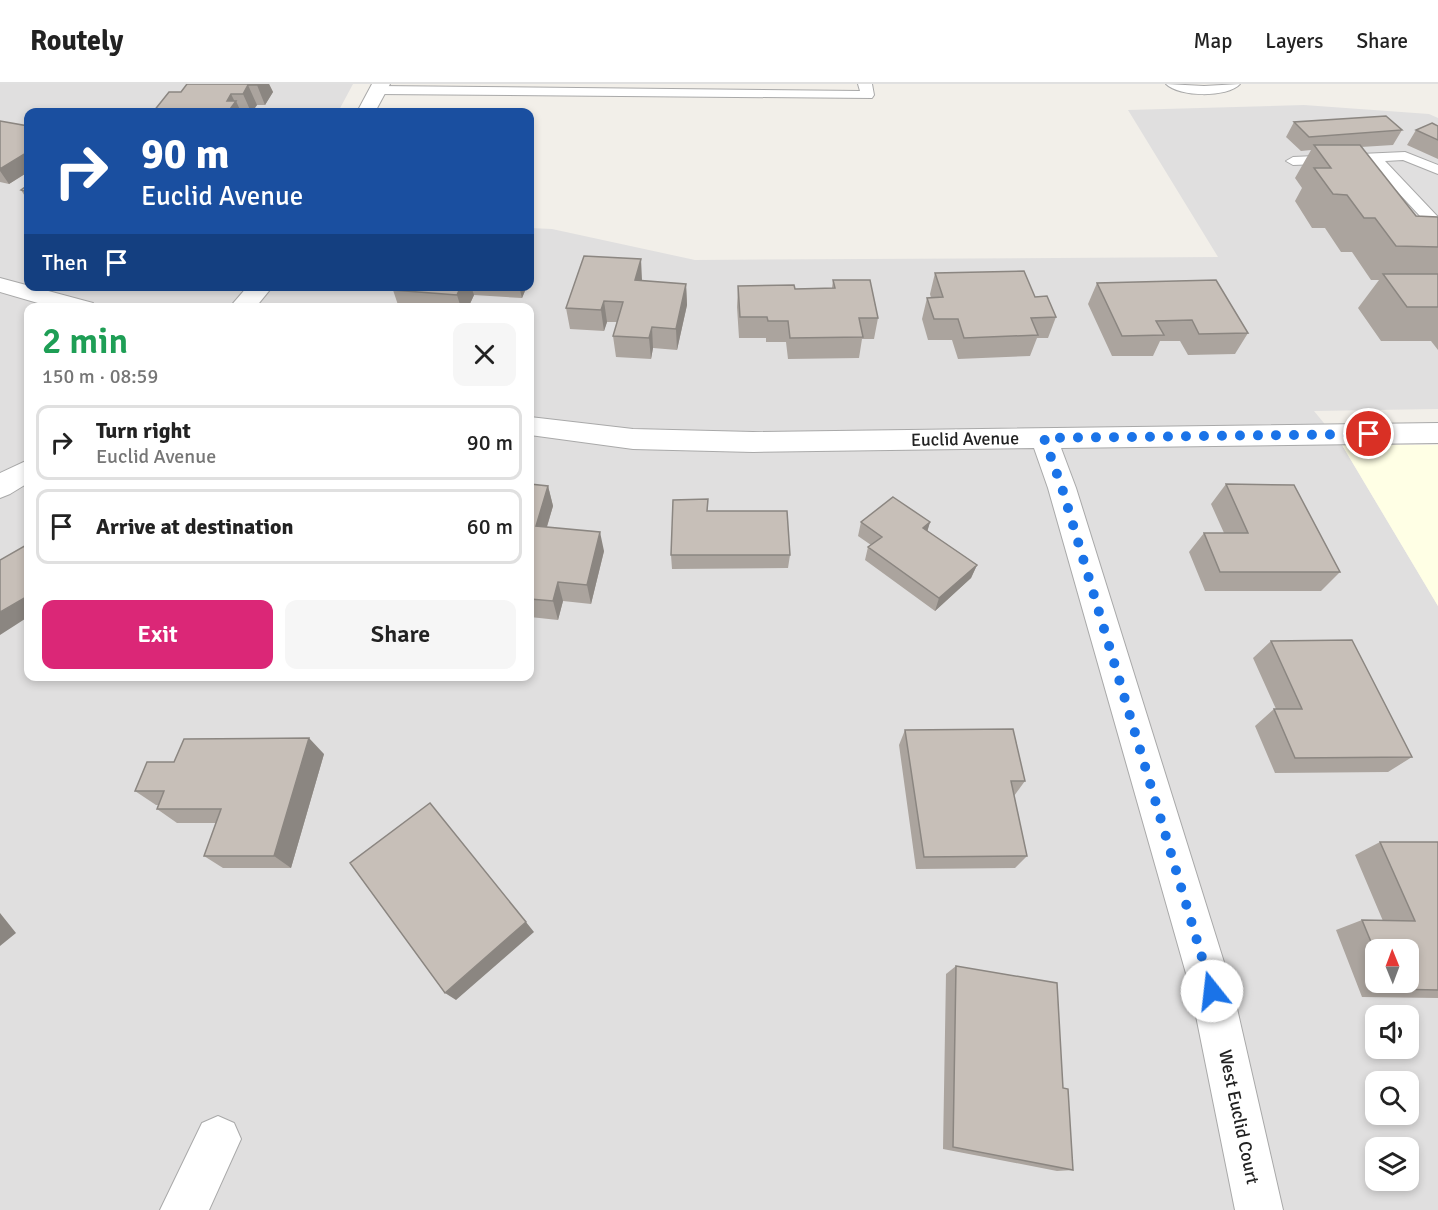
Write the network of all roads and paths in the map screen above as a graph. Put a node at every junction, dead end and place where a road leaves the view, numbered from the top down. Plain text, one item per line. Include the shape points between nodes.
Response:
1 (865, 84) edge
2 (1173, 84) edge
3 (1233, 84) edge
4 (379, 87) edge
5 (464, 87) edge
6 (534, 88) edge
7 (368, 108) edge
8 (1373, 157) junction
9 (1293, 161) dead end
10 (1438, 170) edge
11 (1438, 226) edge
12 (0, 285) edge
13 (257, 291) edge
14 (66, 303) edge
15 (246, 303) edge
16 (534, 427) edge
17 (1438, 433) edge
18 (1044, 438) junction
19 (24, 473) edge
20 (0, 488) edge
21 (218, 1139) dead end
22 (184, 1210) edge
23 (1259, 1210) edge

1 - 6 lane via 867,95
2 - 3 lane via 1198,90 1226,89
4 - 5 lane
4 - 7 street
5 - 6 lane
8 - 9 lane
8 - 10 lane via 1405,156
8 - 11 lane
12 - 14 street
13 - 15 street
16 - 18 street, Euclid Avenue via 633,439 753,442
17 - 18 street, Euclid Avenue
18 - 23 street, West Euclid Court via 1212,991
19 - 20 street
21 - 22 street

